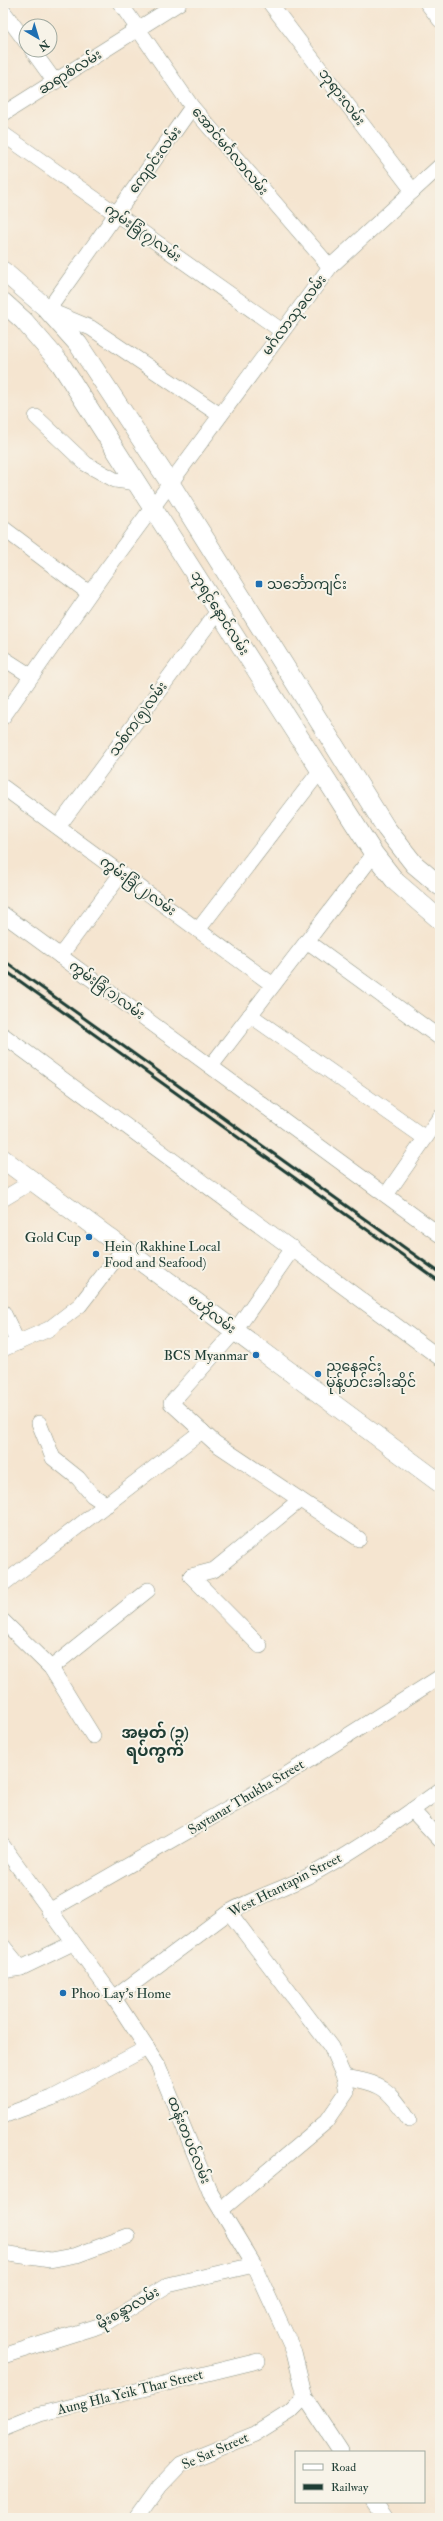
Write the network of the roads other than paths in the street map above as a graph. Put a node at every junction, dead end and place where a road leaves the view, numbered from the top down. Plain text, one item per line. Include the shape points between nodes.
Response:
1 (120, 3) edge
2 (179, 3) edge
3 (270, 3) edge
4 (427, 3) edge
5 (3, 11) edge
6 (440, 20) edge
7 (138, 29) junction
8 (18, 31) edge
9 (38, 58) edge
10 (55, 82) junction
11 (192, 107) junction
12 (3, 114) edge
13 (3, 134) edge
14 (440, 166) edge
15 (413, 191) junction
16 (116, 214) junction
17 (330, 268) junction
18 (3, 271) edge
19 (3, 302) edge
20 (48, 310) junction
21 (282, 331) junction
22 (220, 415) junction
23 (36, 417) dead end
24 (170, 483) junction
25 (138, 484) junction
26 (153, 508) junction
27 (3, 528) edge
28 (233, 584) junction
29 (90, 593) junction
30 (214, 604) junction
31 (3, 658) edge
32 (289, 673) junction
33 (31, 676) junction
34 (267, 687) junction
35 (3, 717) edge
36 (347, 766) junction
37 (323, 776) junction
38 (3, 787) edge
39 (58, 828) junction
40 (374, 854) junction
41 (121, 874) junction
42 (440, 886) edge
43 (3, 914) edge
44 (440, 920) edge
45 (198, 930) junction
46 (307, 941) junction
47 (60, 956) junction
48 (274, 985) junction
49 (250, 1015) junction
50 (3, 1035) edge
51 (440, 1038) edge
52 (211, 1066) junction
53 (440, 1117) edge
54 (425, 1138) junction
55 (3, 1159) edge
56 (33, 1182) junction
57 (386, 1195) junction
58 (3, 1198) edge
59 (440, 1234) edge
60 (124, 1248) junction
61 (293, 1248) junction
62 (3, 1312) edge
63 (235, 1331) junction
64 (18, 1343) junction
65 (3, 1350) edge
66 (440, 1358) edge
67 (39, 1423) dead end
68 (202, 1431) junction
69 (440, 1483) edge
70 (300, 1500) junction
71 (107, 1505) junction
72 (359, 1539) dead end
73 (3, 1584) edge
74 (148, 1590) dead end
75 (3, 1621) edge
76 (260, 1646) dead end
77 (51, 1668) junction
78 (440, 1678) edge
79 (93, 1736) dead end
80 (440, 1790) edge
81 (412, 1810) junction
82 (440, 1840) edge
83 (3, 1846) edge
84 (49, 1911) junction
85 (229, 1912) junction
86 (73, 1943) junction
87 (5, 1949) edge
88 (22, 1968) junction
89 (3, 1971) edge
90 (114, 1998) junction
91 (147, 2048) junction
92 (344, 2076) junction
93 (3, 2116) edge
94 (409, 2119) dead end
95 (221, 2210) junction
96 (128, 2236) dead end
97 (3, 2253) edge
98 (254, 2265) junction
99 (3, 2356) edge
100 (258, 2361) dead end
101 (305, 2397) junction
102 (3, 2429) edge
103 (340, 2451) edge
104 (374, 2503) edge
105 (137, 2518) edge
106 (384, 2518) edge

1 - 7 street, အောင်မင်္ဂလာလမ်း
2 - 7 street, ဆရာစံလမ်း
3 - 15 street, ဘုရားလမ်း
4 - 6 street
5 - 8 street
7 - 10 street, ဆရာစံလမ်း
7 - 11 street, အောင်မင်္ဂလာလမ်း
9 - 10 street
10 - 12 street, ဆရာစံလမ်း
11 - 16 street, ကျောင်းလမ်း
11 - 17 street, အောင်မင်္ဂလာလမ်း
13 - 16 street, ကွမ်းခြံ(၇)လမ်း
14 - 15 street, မင်္ဂလာသုခလမ်း
15 - 17 street, မင်္ဂလာသုခလမ်း
16 - 20 street, ကျောင်းလမ်း
16 - 21 street, ကွမ်းခြံ(၇)လမ်း
17 - 21 street, မင်္ဂလာသုခလမ်း
18 - 20 main road, ဘုရင့်နောင်လမ်း
19 - 25 main road, ဘုရင့်နောင်လမ်း via 24,321 60,363
20 - 22 street via 91,328
20 - 24 main road, ဘုရင့်နောင်လမ်း via 78,344
21 - 22 street, မင်္ဂလာသုခလမ်း
22 - 24 street, မင်္ဂလာသုခလမ်း
23 - 25 street via 86,464 115,480
24 - 26 street, မင်္ဂလာသုခလမ်း
24 - 28 main road, ဘုရင့်နောင်လမ်း
25 - 26 main road, ဘုရင့်နောင်လမ်း
26 - 29 street, မင်္ဂလာသုခလမ်း
26 - 30 main road, ဘုရင့်နောင်လမ်း
27 - 29 street
28 - 30 main road
28 - 32 main road, ဘုရင့်နောင်လမ်း
29 - 33 street, မင်္ဂလာသုခလမ်း
30 - 34 main road, ဘုရင့်နောင်လမ်း
30 - 39 street, သစ်က(၅)လမ်း
31 - 33 street
32 - 34 main road
32 - 36 main road, ဘုရင့်နောင်လမ်း
33 - 35 street, မင်္ဂလာသုခလမ်း
34 - 37 main road, ဘုရင့်နောင်လမ်း
36 - 37 main road
36 - 42 main road, ဘုရင့်နောင်လမ်း via 386,828 414,864
37 - 40 main road, ဘုရင့်နောင်လမ်း
37 - 45 street
38 - 39 street, ကွမ်းခြံ(၂)လမ်း
39 - 41 street, ကွမ်းခြံ(၂)လမ်း
40 - 44 main road, ဘုရင့်နောင်လမ်း via 396,882
40 - 46 street
41 - 45 street, ကွမ်းခြံ(၂)လမ်း
41 - 47 street
43 - 47 street, ကွမ်းခြံ(၁)လမ်း
45 - 48 street, ကွမ်းခြံ(၂)လမ်း
46 - 48 street
46 - 51 street
47 - 52 street, ကွမ်းခြံ(၁)လမ်း
48 - 49 street
49 - 52 street
49 - 54 street
50 - 61 street
52 - 57 street, ကွမ်းခြံ(၁)လမ်း
53 - 54 street
54 - 57 street
55 - 56 main road, ဗဟိုလမ်း
56 - 58 street
56 - 60 main road, ဗဟိုလမ်း
57 - 59 street, ကွမ်းခြံ(၁)လမ်း
60 - 63 main road, ဗဟိုလမ်း
60 - 64 street via 80,1306 49,1329
61 - 63 street
61 - 66 street
62 - 64 street
63 - 68 street via 171,1403
63 - 69 main road, ဗဟိုလမ်း
64 - 65 street
67 - 71 street via 54,1458 78,1478 92,1495
68 - 70 street via 215,1443
68 - 71 street
70 - 72 street
70 - 76 street via 214,1570 191,1576
71 - 73 street
74 - 77 street
75 - 77 street
77 - 79 street
78 - 84 street, Saytanar Thukha Street via 284,1776
80 - 81 street, West Htantapin Street
81 - 82 street
81 - 85 street, West Htantapin Street via 366,1843 316,1872
83 - 84 street, ထန်းတပင်လမ်း
84 - 86 street, ထန်းတပင်လမ်း
85 - 90 street, West Htantapin Street
85 - 92 street via 331,2046
86 - 88 street
86 - 90 street, ထန်းတပင်လမ်း
87 - 88 street
88 - 89 street
90 - 91 street, ထန်းတပင်လမ်း
91 - 93 street via 52,2098
91 - 95 street, ထန်းတပင်လမ်း via 158,2065 210,2192
92 - 94 street via 374,2082 392,2094
92 - 95 street via 347,2092 327,2121
95 - 98 street, ထန်းတပင်လမ်း
96 - 97 street via 77,2255 50,2260
98 - 99 street, မိုးစန္ဒာလမ်း via 168,2285 105,2324
98 - 101 street, ထန်းတပင်လမ်း via 294,2352
100 - 102 street, Aung Hla Yeik Thar Street via 40,2414
101 - 103 street, ထန်းတပင်လမ်း
101 - 105 street, Se Sat Street via 290,2412 255,2434 181,2464 160,2486
104 - 106 street

